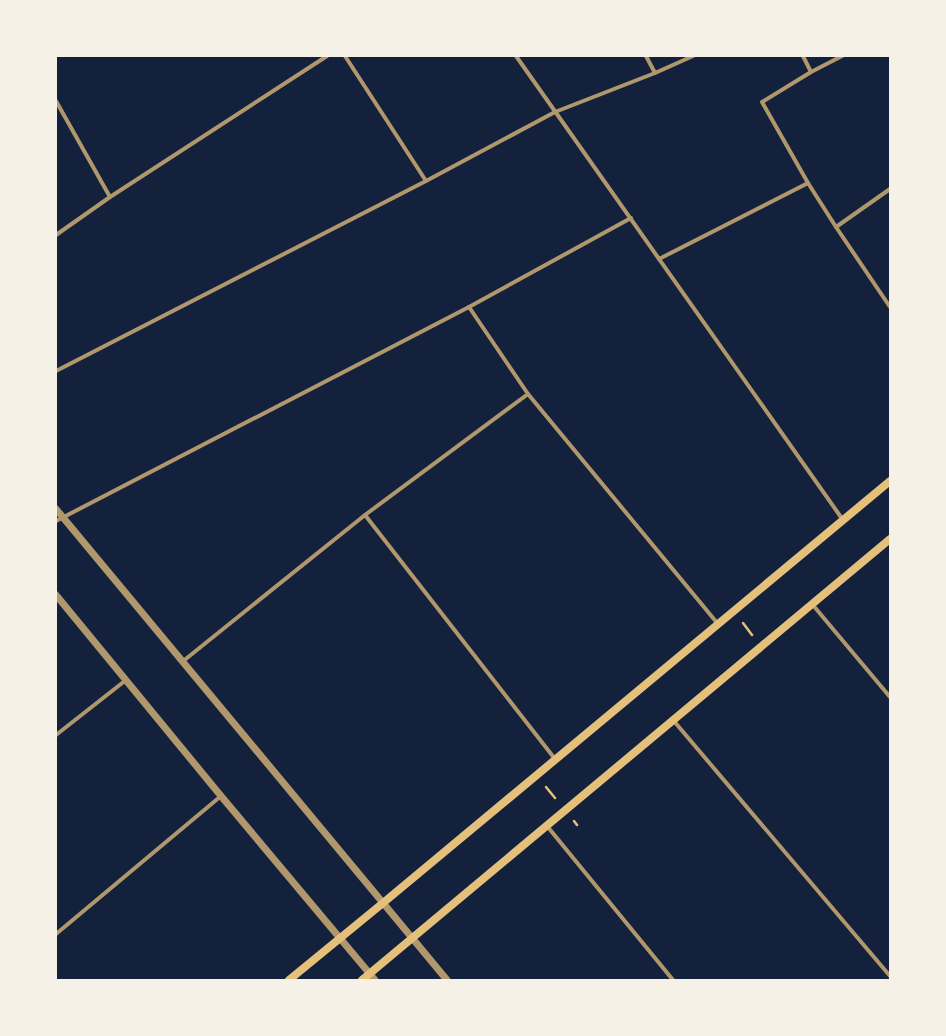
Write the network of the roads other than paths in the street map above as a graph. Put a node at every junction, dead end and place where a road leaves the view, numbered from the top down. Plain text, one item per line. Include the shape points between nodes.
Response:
1 (327, 56) edge
2 (345, 56) edge
3 (516, 56) edge
4 (646, 56) edge
5 (692, 56) edge
6 (803, 56) edge
7 (842, 56) edge
8 (811, 72) junction
9 (654, 74) junction
10 (56, 101) edge
11 (555, 112) junction
12 (426, 181) junction
13 (808, 183) junction
14 (890, 189) edge
15 (110, 197) junction
16 (631, 218) junction
17 (836, 227) junction
18 (56, 235) edge
19 (659, 259) junction
20 (469, 307) junction
21 (890, 307) edge
22 (56, 371) edge
23 (528, 394) junction
24 (890, 481) edge
25 (56, 509) edge
26 (365, 515) junction
27 (59, 519) edge
28 (843, 520) junction
29 (890, 539) edge
30 (56, 595) edge
31 (812, 604) junction
32 (719, 624) junction
33 (182, 662) junction
34 (126, 680) junction
35 (890, 697) edge
36 (673, 720) junction
37 (56, 735) edge
38 (556, 760) junction
39 (221, 796) junction
40 (546, 825) junction
41 (383, 903) junction
42 (56, 934) edge
43 (340, 938) junction
44 (412, 938) junction
45 (369, 973) junction
46 (890, 976) edge
47 (289, 980) edge
48 (362, 980) edge
49 (375, 980) edge
50 (447, 980) edge
51 (673, 980) edge

1 - 15 street
2 - 12 street
3 - 11 street
4 - 9 street
5 - 9 street
6 - 8 street
7 - 8 street
8 - 13 street via 762,102
9 - 11 street
10 - 15 street
11 - 12 street
11 - 16 street
12 - 22 street
13 - 17 street
13 - 19 street
14 - 17 street
15 - 18 street
16 - 19 street
16 - 20 street
17 - 21 street
19 - 28 street
20 - 23 street
20 - 27 street
23 - 26 street
23 - 32 street
24 - 28 main road
25 - 27 street
26 - 33 street
26 - 38 street
27 - 33 street
28 - 32 main road
29 - 31 main road
30 - 34 street
31 - 35 street
31 - 36 main road
32 - 38 main road
33 - 41 street
34 - 37 street
34 - 39 street
36 - 40 main road
36 - 46 street
38 - 41 main road
39 - 42 street
39 - 43 street
40 - 44 main road
40 - 51 street
41 - 43 main road
41 - 44 street
43 - 45 street
43 - 47 main road
44 - 45 main road
44 - 50 street
45 - 48 main road
45 - 49 street

